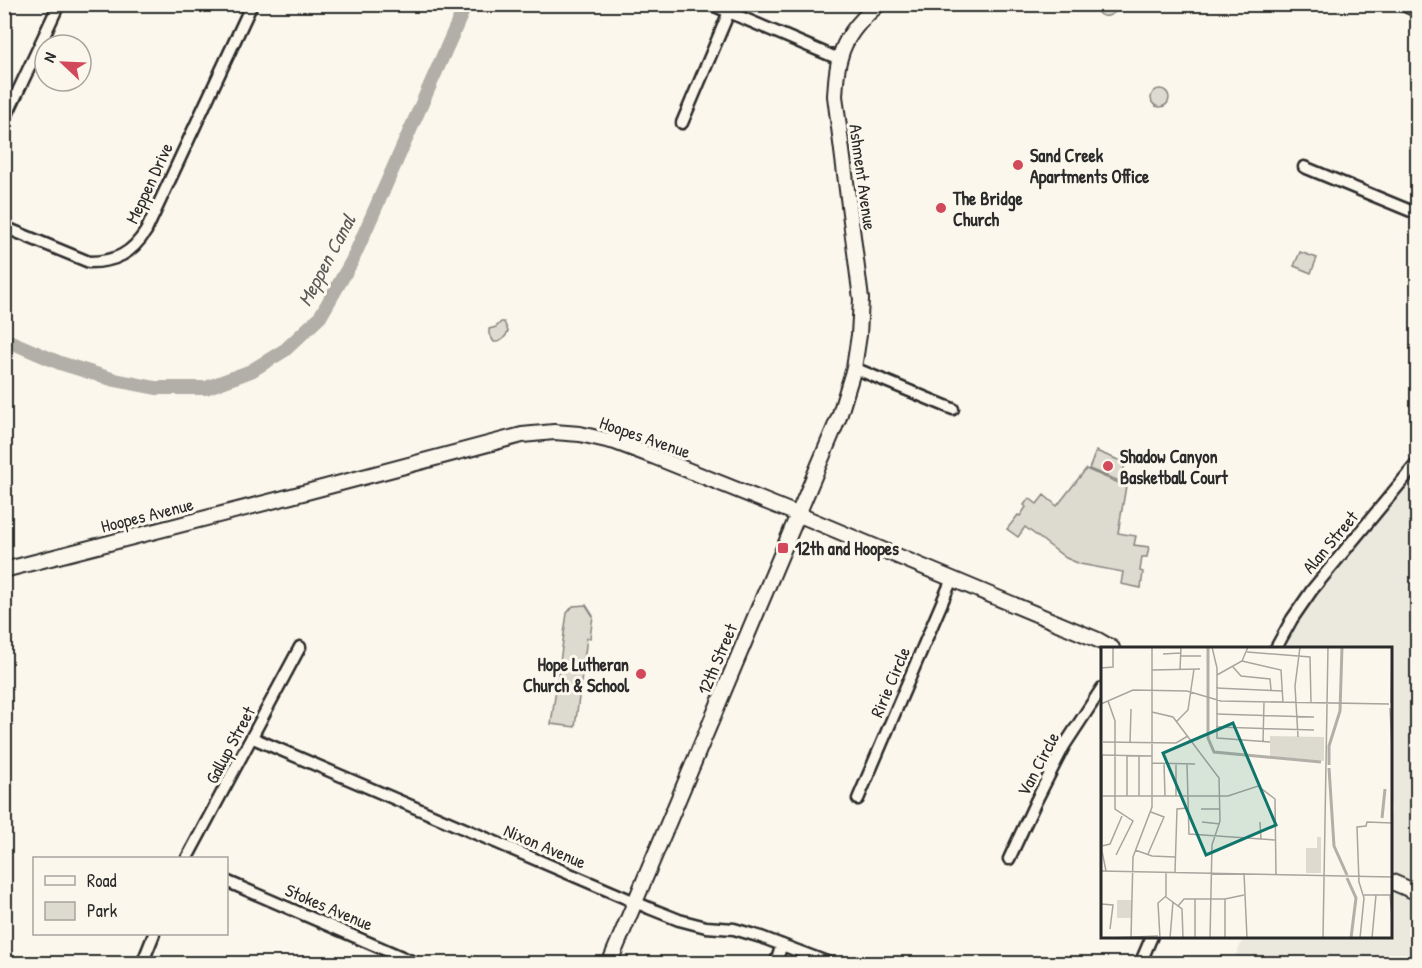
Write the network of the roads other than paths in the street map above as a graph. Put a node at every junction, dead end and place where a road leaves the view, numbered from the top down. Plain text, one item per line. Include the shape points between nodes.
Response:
1 (59, 4) edge
2 (252, 4) edge
3 (710, 4) edge
4 (879, 4) edge
5 (1405, 4) edge
6 (1418, 10) edge
7 (729, 12) junction
8 (839, 59) junction
9 (4, 121) edge
10 (682, 123) dead end
11 (1304, 167) dead end
12 (1418, 214) edge
13 (4, 227) edge
14 (854, 368) junction
15 (953, 409) dead end
16 (1418, 462) edge
17 (797, 514) junction
18 (4, 570) edge
19 (952, 579) junction
20 (300, 647) dead end
21 (1110, 647) edge
22 (1277, 647) edge
23 (1101, 690) edge
24 (252, 738) junction
25 (858, 799) dead end
26 (188, 857) edge
27 (1009, 859) dead end
28 (228, 882) edge
29 (1392, 882) edge
30 (1418, 893) edge
31 (634, 903) junction
32 (153, 935) edge
33 (1151, 938) edge
34 (782, 945) junction
35 (142, 963) edge
36 (418, 963) edge
37 (609, 963) edge
38 (775, 963) edge
39 (832, 963) edge
40 (1140, 963) edge

1 - 9 street
2 - 13 street, Meppen Drive via 137,246 118,257 89,262
3 - 7 street
4 - 8 street, Ashment Avenue via 853,30
5 - 6 street
7 - 8 street
7 - 10 street
8 - 14 street, Ashment Avenue via 835,96 861,299
11 - 12 street
14 - 15 street
14 - 17 street, 12th Street
16 - 22 street, Alan Street via 1312,590
17 - 18 street, Hoopes Avenue via 615,442 554,432 522,435
17 - 19 street, Hoopes Avenue
17 - 31 street, 12th Street
19 - 21 street, Hoopes Avenue
19 - 25 street, Ririe Circle
20 - 24 street, Gallup Street
23 - 27 street, Van Circle via 1064,746
24 - 26 street, Gallup Street
24 - 31 street, Nixon Avenue
28 - 36 street, Stokes Avenue
29 - 30 street
31 - 34 street, Nixon Avenue via 679,920 734,930
31 - 37 street, 12th Street
32 - 35 street
33 - 40 street
34 - 38 street
34 - 39 street, Nixon Avenue

